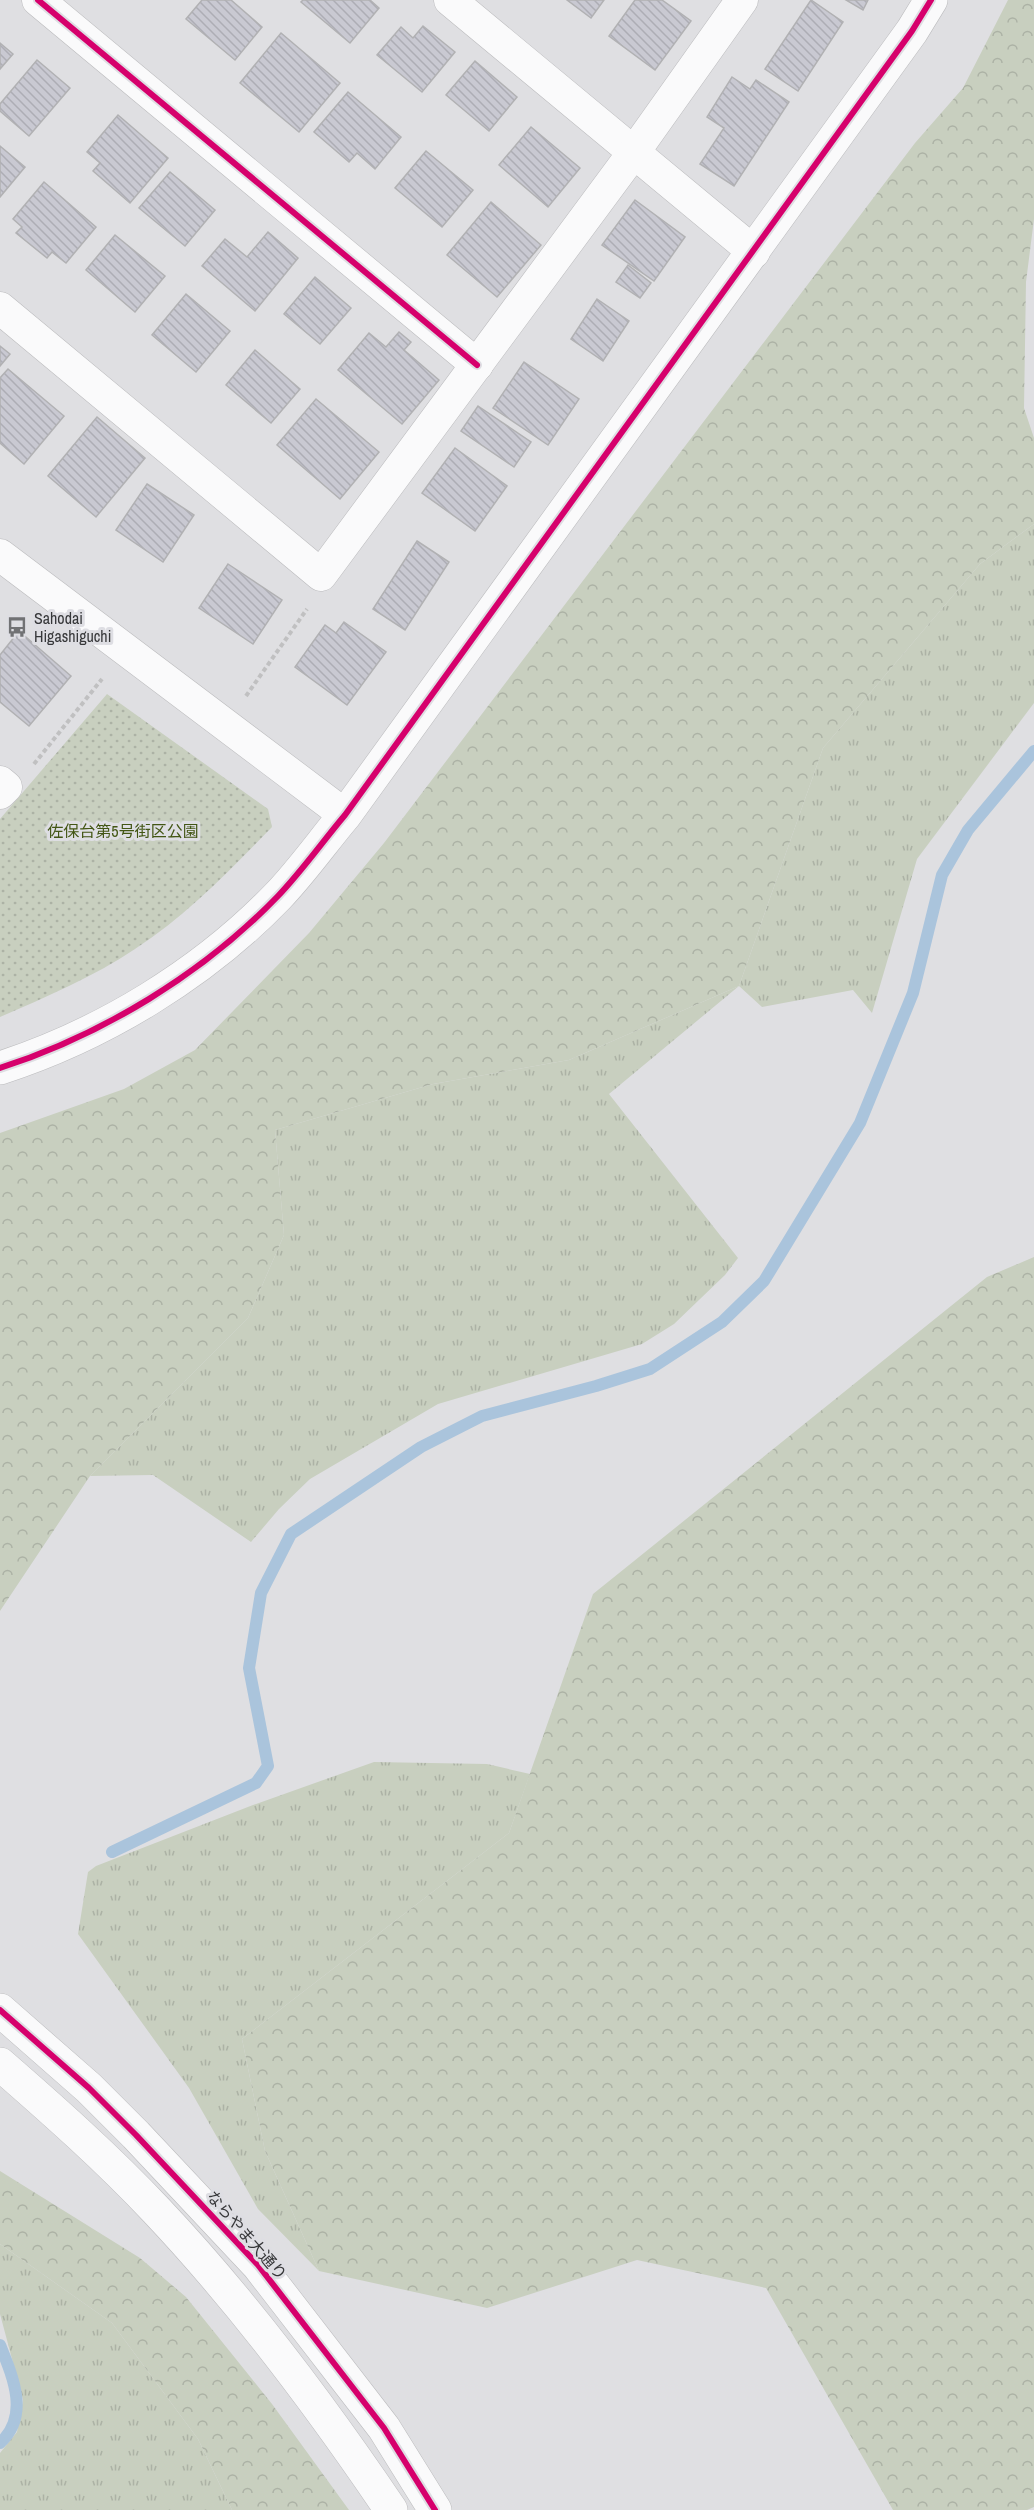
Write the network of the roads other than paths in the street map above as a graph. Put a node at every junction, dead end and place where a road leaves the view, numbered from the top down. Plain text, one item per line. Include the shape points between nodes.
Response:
1 (38, 0) edge
2 (450, 0) edge
3 (742, 0) edge
4 (931, 0) edge
5 (634, 152) junction
6 (754, 252) junction
7 (0, 308) edge
8 (477, 365) junction
9 (0, 555) edge
10 (345, 815) junction
11 (0, 1068) edge
12 (0, 2010) edge
13 (0, 2064) edge
14 (391, 2510) edge
15 (435, 2510) edge

1 - 8 street
2 - 5 street
3 - 5 street
4 - 6 street
5 - 6 street
5 - 8 street
6 - 10 street
7 - 8 street via 321,575
9 - 10 street
10 - 11 street via 278,896 223,946 140,1006 45,1054
12 - 15 street, ならやま大通り via 89,2088 258,2265 384,2428
13 - 14 street via 156,2210 235,2300 343,2439

